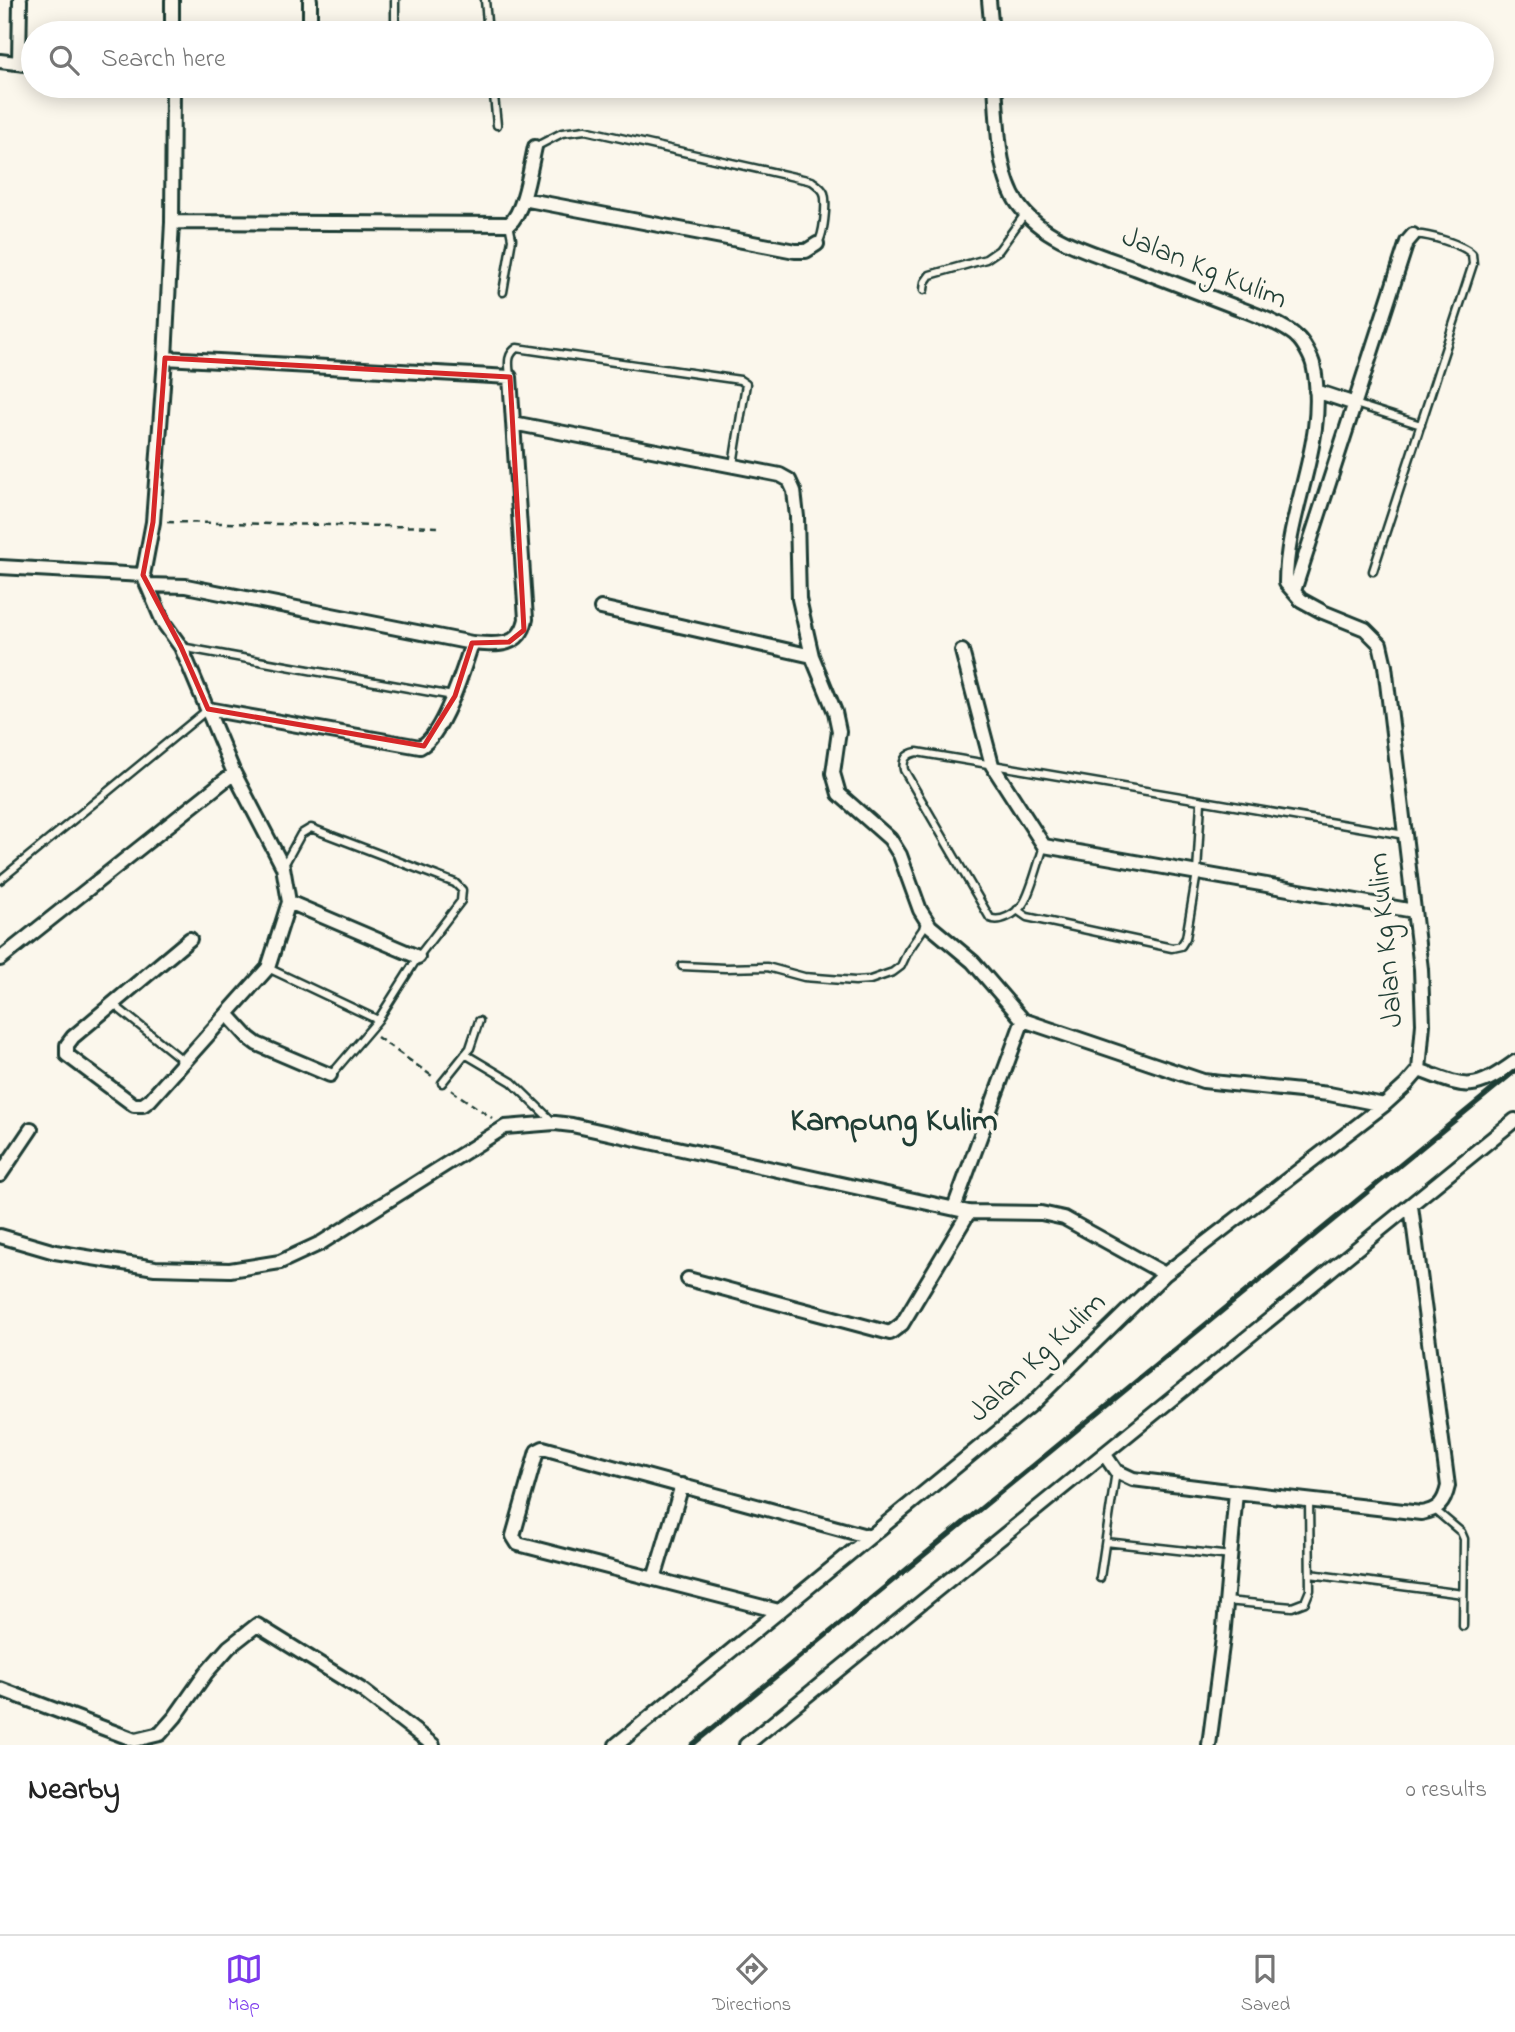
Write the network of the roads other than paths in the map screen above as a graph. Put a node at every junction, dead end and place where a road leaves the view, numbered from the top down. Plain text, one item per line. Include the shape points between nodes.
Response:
1 (20, 0) edge
2 (172, 0) edge
3 (310, 0) edge
4 (396, 0) edge
5 (485, 0) edge
6 (989, 0) edge
7 (172, 21) edge
8 (310, 21) edge
9 (396, 21) edge
10 (487, 21) edge
11 (991, 21) edge
12 (0, 61) edge
13 (19, 63) joint
14 (173, 98) edge
15 (494, 98) edge
16 (996, 98) edge
17 (497, 125) dead end
18 (536, 147) joint
19 (523, 198) junction
20 (1025, 214) junction
21 (172, 222) junction
22 (509, 224) junction
23 (1413, 235) joint
24 (817, 244) joint
25 (924, 290) dead end
26 (503, 292) dead end
27 (165, 358) junction
28 (510, 377) junction
29 (1316, 391) junction
30 (1355, 404) junction
31 (513, 423) junction
32 (1421, 425) junction
33 (733, 466) junction
34 (0, 567) edge
35 (1373, 571) dead end
36 (145, 580) junction
37 (1294, 592) junction
38 (601, 608) dead end
39 (472, 643) junction
40 (181, 647) junction
41 (962, 651) dead end
42 (812, 656) junction
43 (455, 696) junction
44 (208, 709) junction
45 (992, 765) junction
46 (234, 773) junction
47 (1201, 802) junction
48 (1405, 835) junction
49 (1044, 846) junction
50 (283, 867) junction
51 (1197, 873) junction
52 (0, 880) edge
53 (289, 902) junction
54 (1017, 910) junction
55 (1414, 911) junction
56 (926, 918) junction
57 (190, 939) dead end
58 (418, 957) junction
59 (0, 959) edge
60 (682, 966) dead end
61 (268, 968) junction
62 (113, 1004) junction
63 (228, 1015) junction
64 (378, 1020) junction
65 (1023, 1020) junction
66 (479, 1021) dead end
67 (466, 1054) junction
68 (184, 1062) junction
69 (1515, 1062) edge
70 (1419, 1070) junction
71 (330, 1075) joint
72 (442, 1083) dead end
73 (1384, 1105) junction
74 (1515, 1120) edge
75 (555, 1123) junction
76 (31, 1129) dead end
77 (0, 1175) edge
78 (1412, 1206) junction
79 (954, 1208) junction
80 (969, 1212) junction
81 (0, 1236) edge
82 (1165, 1274) junction
83 (688, 1279) dead end
84 (1105, 1455) junction
85 (1116, 1471) junction
86 (682, 1485) junction
87 (1236, 1492) junction
88 (1309, 1500) junction
89 (1435, 1510) junction
90 (870, 1537) junction
91 (1106, 1542) junction
92 (1230, 1556) junction
93 (1310, 1574) junction
94 (1100, 1578) dead end
95 (654, 1579) junction
96 (1463, 1594) junction
97 (1226, 1601) junction
98 (779, 1611) junction
99 (1463, 1626) dead end
100 (0, 1689) edge
101 (433, 1745) edge
102 (616, 1745) edge
103 (746, 1745) edge
104 (1209, 1745) edge

1 - 13 street
2 - 7 street
3 - 8 street
4 - 9 lane
5 - 10 lane
6 - 11 street
12 - 13 street
14 - 21 street
15 - 17 lane
16 - 20 street, Jalan Kg Kulim via 999,145 1009,186
18 - 19 street
18 - 24 lane via 562,134 585,130 812,181 825,197
19 - 22 street
19 - 24 street via 795,251
20 - 25 lane via 999,250 986,259 930,275
20 - 29 street, Jalan Kg Kulim via 1054,236 1258,315 1297,337 1313,362
21 - 22 street
21 - 27 street
22 - 26 lane via 512,239
23 - 30 street
23 - 32 lane via 1465,248 1474,259
27 - 28 street
27 - 36 street
28 - 31 street
28 - 33 lane via 508,359 517,348 740,380 746,384
29 - 30 street
29 - 37 street, Jalan Kg Kulim via 1315,435 1286,559 1286,583
30 - 32 lane
30 - 37 street
31 - 33 street
31 - 39 street via 524,630 509,642
32 - 35 lane
33 - 42 street via 780,475 794,491 799,599
34 - 36 street
36 - 39 street
36 - 40 street via 163,622
37 - 48 street, Jalan Kg Kulim via 1323,612 1365,629 1380,644
38 - 42 street
39 - 43 street
40 - 43 lane
40 - 44 street
41 - 45 street
42 - 56 street via 839,731 833,773 839,794 890,839
43 - 44 street via 430,738 419,747
44 - 46 street
44 - 52 lane
45 - 47 lane
45 - 49 street
45 - 54 lane via 917,752 910,753 903,764 987,915 999,921
46 - 50 street
46 - 59 street
47 - 48 lane
47 - 51 lane
48 - 55 street, Jalan Kg Kulim
49 - 51 street
49 - 54 lane via 1024,904
50 - 53 street
50 - 58 lane via 301,834 312,828 460,886 461,901
51 - 54 lane via 1186,938 1177,948 1027,917
51 - 55 street
53 - 58 street
53 - 61 street
55 - 70 street, Jalan Kg Kulim via 1422,969
56 - 60 lane via 901,966 870,979 804,977 767,967
56 - 65 street
57 - 62 street
58 - 64 lane
61 - 63 street
61 - 64 lane
62 - 68 lane
62 - 68 street via 73,1037 67,1055 134,1105 150,1100
63 - 68 street
63 - 71 street via 257,1044
64 - 71 lane
65 - 73 street via 1203,1081 1329,1094
65 - 79 street
66 - 67 lane
67 - 72 lane
67 - 75 lane via 512,1082
69 - 70 street via 1474,1085 1459,1085
70 - 73 street, Jalan Kg Kulim
73 - 82 street, Jalan Kg Kulim
74 - 78 street
75 - 79 street
75 - 81 street via 505,1128 321,1243 280,1262 230,1270 155,1268 55,1252
76 - 77 street
78 - 84 street
78 - 89 street via 1448,1486 1445,1500
79 - 80 street
80 - 82 street via 1041,1213 1064,1218
80 - 83 street via 902,1324 890,1333
82 - 90 street, Jalan Kg Kulim via 1031,1405
84 - 85 street
84 - 103 street
85 - 87 street via 1133,1479
85 - 91 lane
86 - 90 street
86 - 95 street
86 - 95 street via 543,1448 537,1451 513,1536 518,1544
87 - 88 street
87 - 92 street
88 - 89 street via 1421,1513
88 - 93 lane
89 - 96 lane via 1464,1539
90 - 98 street, Jalan Kg Kulim
91 - 92 lane
91 - 94 lane
92 - 97 street
93 - 96 lane
93 - 97 lane via 1309,1597 1298,1606
95 - 98 street
96 - 99 lane
97 - 104 street
98 - 102 street, Jalan Kg Kulim
100 - 101 street via 135,1740 160,1734 229,1647 257,1625 362,1690

